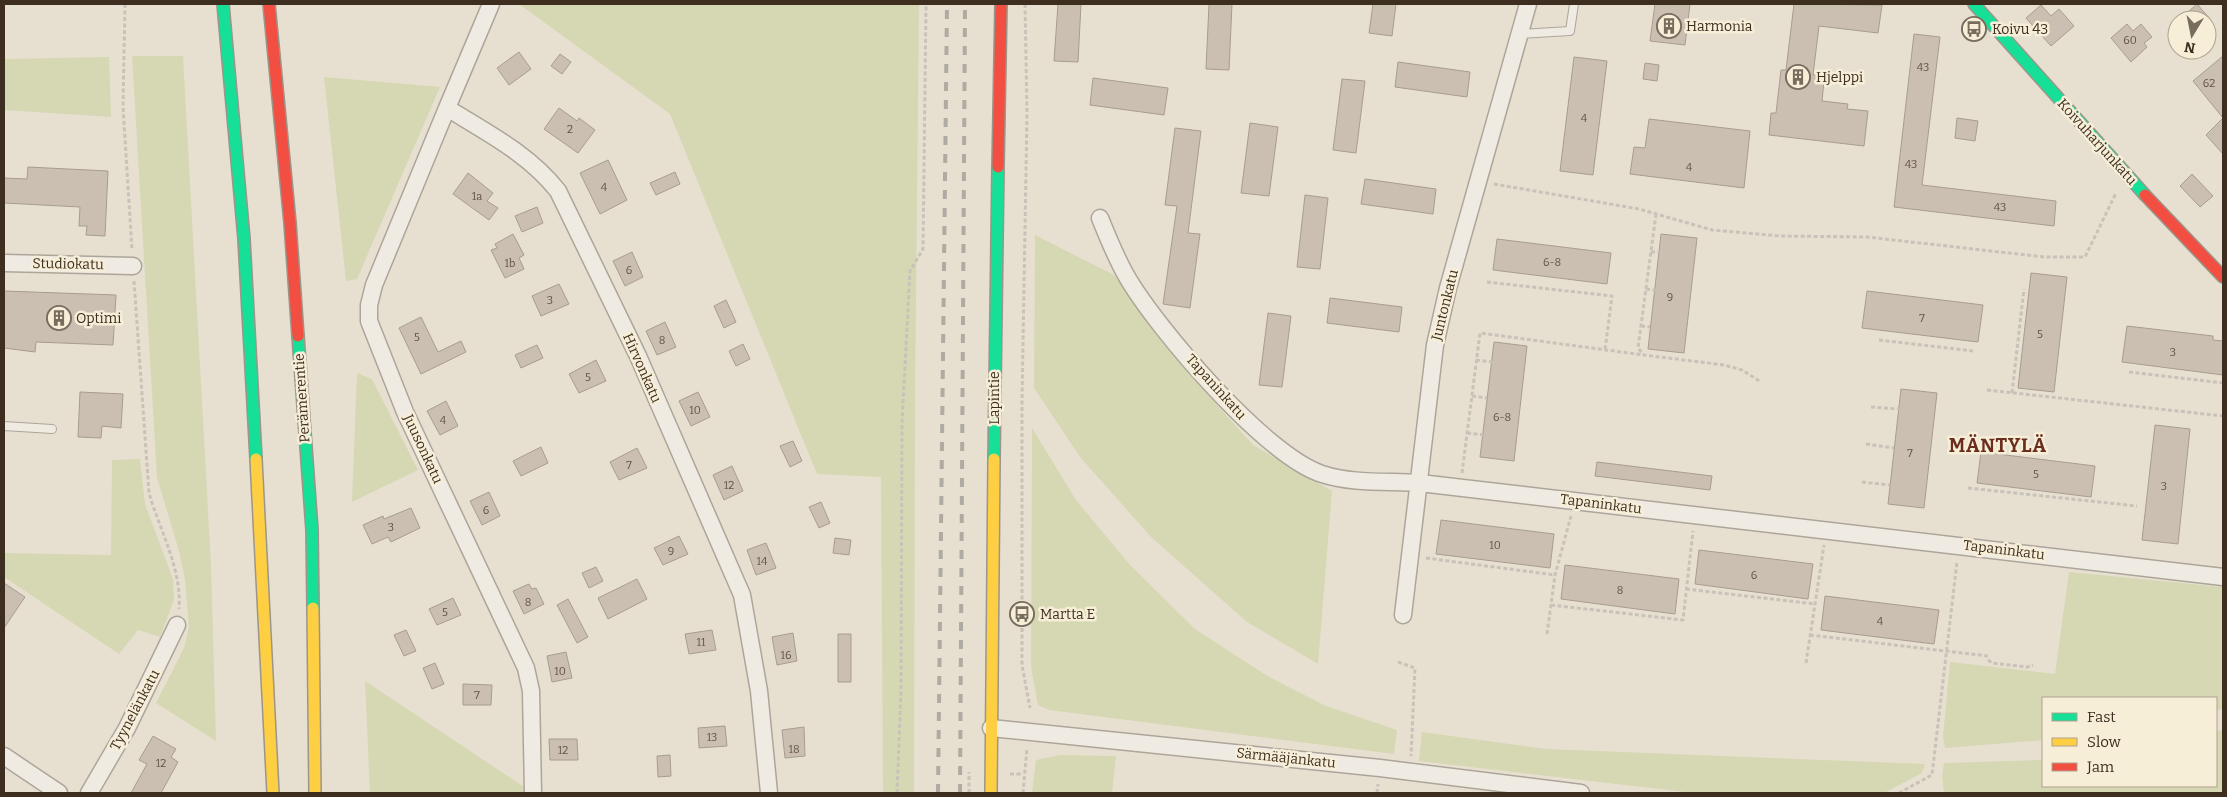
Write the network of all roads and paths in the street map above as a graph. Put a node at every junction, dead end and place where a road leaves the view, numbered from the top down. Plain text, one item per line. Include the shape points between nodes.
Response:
1 (125, 4) edge
2 (223, 4) edge
3 (269, 4) edge
4 (491, 4) edge
5 (926, 4) edge
6 (1000, 4) edge
7 (1025, 4) edge
8 (1528, 4) edge
9 (1574, 4) edge
10 (1974, 4) edge
11 (1519, 34) junction
12 (447, 108) junction
13 (2128, 176) junction
14 (1479, 180) junction
15 (1656, 214) junction
16 (1100, 218) dead end
17 (1651, 252) junction
18 (1659, 252) dead end
19 (4, 263) edge
20 (133, 266) junction
21 (2223, 277) edge
22 (1487, 282) dead end
23 (1646, 289) junction
24 (2024, 289) dead end
25 (1655, 290) dead end
26 (1641, 326) junction
27 (1650, 327) dead end
28 (1879, 340) dead end
29 (1605, 350) junction
30 (1973, 351) dead end
31 (1644, 355) junction
32 (1476, 360) junction
33 (1492, 362) dead end
34 (2129, 372) dead end
35 (1761, 382) dead end
36 (2223, 383) edge
37 (1987, 390) dead end
38 (2012, 393) junction
39 (1472, 396) junction
40 (1487, 398) dead end
41 (1871, 406) dead end
42 (1899, 409) dead end
43 (2223, 416) edge
44 (4, 426) edge
45 (52, 430) dead end
46 (1467, 433) junction
47 (1483, 435) dead end
48 (1866, 444) dead end
49 (1894, 448) dead end
50 (1862, 482) dead end
51 (1420, 483) junction
52 (1890, 485) dead end
53 (1460, 487) junction
54 (1968, 488) dead end
55 (1575, 501) junction
56 (2137, 506) dead end
57 (1695, 514) junction
58 (1826, 529) junction
59 (1959, 545) junction
60 (1411, 556) junction
61 (1555, 575) junction
62 (2223, 577) edge
63 (1686, 589) junction
64 (1815, 604) junction
65 (1551, 605) junction
66 (1403, 615) dead end
67 (178, 626) joint
68 (1547, 634) dead end
69 (1810, 635) junction
70 (1946, 651) junction
71 (1398, 662) dead end
72 (1806, 662) dead end
73 (2033, 665) dead end
74 (1030, 708) dead end
75 (991, 728) junction
76 (1027, 748) dead end
77 (4, 756) edge
78 (969, 772) dead end
79 (1410, 772) junction
80 (1009, 774) dead end
81 (1023, 774) junction
82 (59, 793) edge
83 (89, 793) edge
84 (273, 793) edge
85 (315, 793) edge
86 (533, 793) edge
87 (769, 793) edge
88 (897, 793) edge
89 (969, 793) edge
90 (991, 793) edge
91 (1023, 793) edge
92 (1581, 793) edge
93 (1899, 793) edge

1 - 20 path via 123,108
2 - 84 main road via 244,240
3 - 85 main road, Perämerentie via 290,223 312,530
4 - 12 street
5 - 88 path via 923,249 910,271 902,423 901,691
6 - 75 main road, Lapintie
7 - 74 path via 1022,665
8 - 11 street, Juntonkatu
9 - 11 lane via 1570,31
10 - 13 main road, Koivuharjunkatu
11 - 14 street, Juntonkatu
12 - 86 street, Juusonkatu via 374,286 369,321 405,412 526,668 531,691
12 - 87 street, Hirvonkatu via 527,159 558,191 638,356 742,595 760,691
13 - 15 path via 2085,257 2044,257 1867,237 1780,236 1712,230
13 - 21 main road, Koivuharjunkatu
14 - 15 path
14 - 51 street, Juntonkatu via 1435,345
15 - 17 path
16 - 51 street, Tapaninkatu via 1127,277 1155,316 1258,432 1296,463 1322,474 1346,480
17 - 18 path
17 - 23 path
19 - 20 street, Studiokatu
20 - 67 path via 149,493 157,523 178,574
22 - 29 path via 1612,296
23 - 25 path
23 - 26 path
24 - 38 path
26 - 27 path
26 - 31 path via 1638,348
28 - 30 path
29 - 31 path
29 - 32 path via 1480,333
31 - 35 path via 1724,365 1742,370
32 - 33 path
32 - 39 path
34 - 36 path
37 - 38 path
38 - 43 path
39 - 40 path
39 - 46 path
41 - 42 path
44 - 45 lane
46 - 47 path
46 - 53 path
48 - 49 path
50 - 52 path
51 - 53 street, Tapaninkatu
51 - 60 street, Juntonkatu
53 - 55 street, Tapaninkatu
54 - 56 path
55 - 57 street, Tapaninkatu
55 - 61 path
57 - 58 street, Tapaninkatu
57 - 63 path
58 - 59 street, Tapaninkatu
58 - 64 path
59 - 62 street, Tapaninkatu
59 - 70 path
60 - 61 path
60 - 66 street, Juntonkatu
61 - 65 path
63 - 64 path
63 - 65 path via 1683,620
64 - 69 path
65 - 68 path
67 - 83 street, Tyynelänkatu via 127,728
69 - 70 path
69 - 72 path
70 - 73 path via 1988,658 2000,664
70 - 93 path via 1932,775
71 - 79 path via 1415,668
75 - 79 street, Särmääjänkatu
75 - 90 main road, Lapintie
76 - 81 path
77 - 82 street
78 - 89 path
79 - 92 street, Särmääjänkatu
80 - 81 path
81 - 91 path

